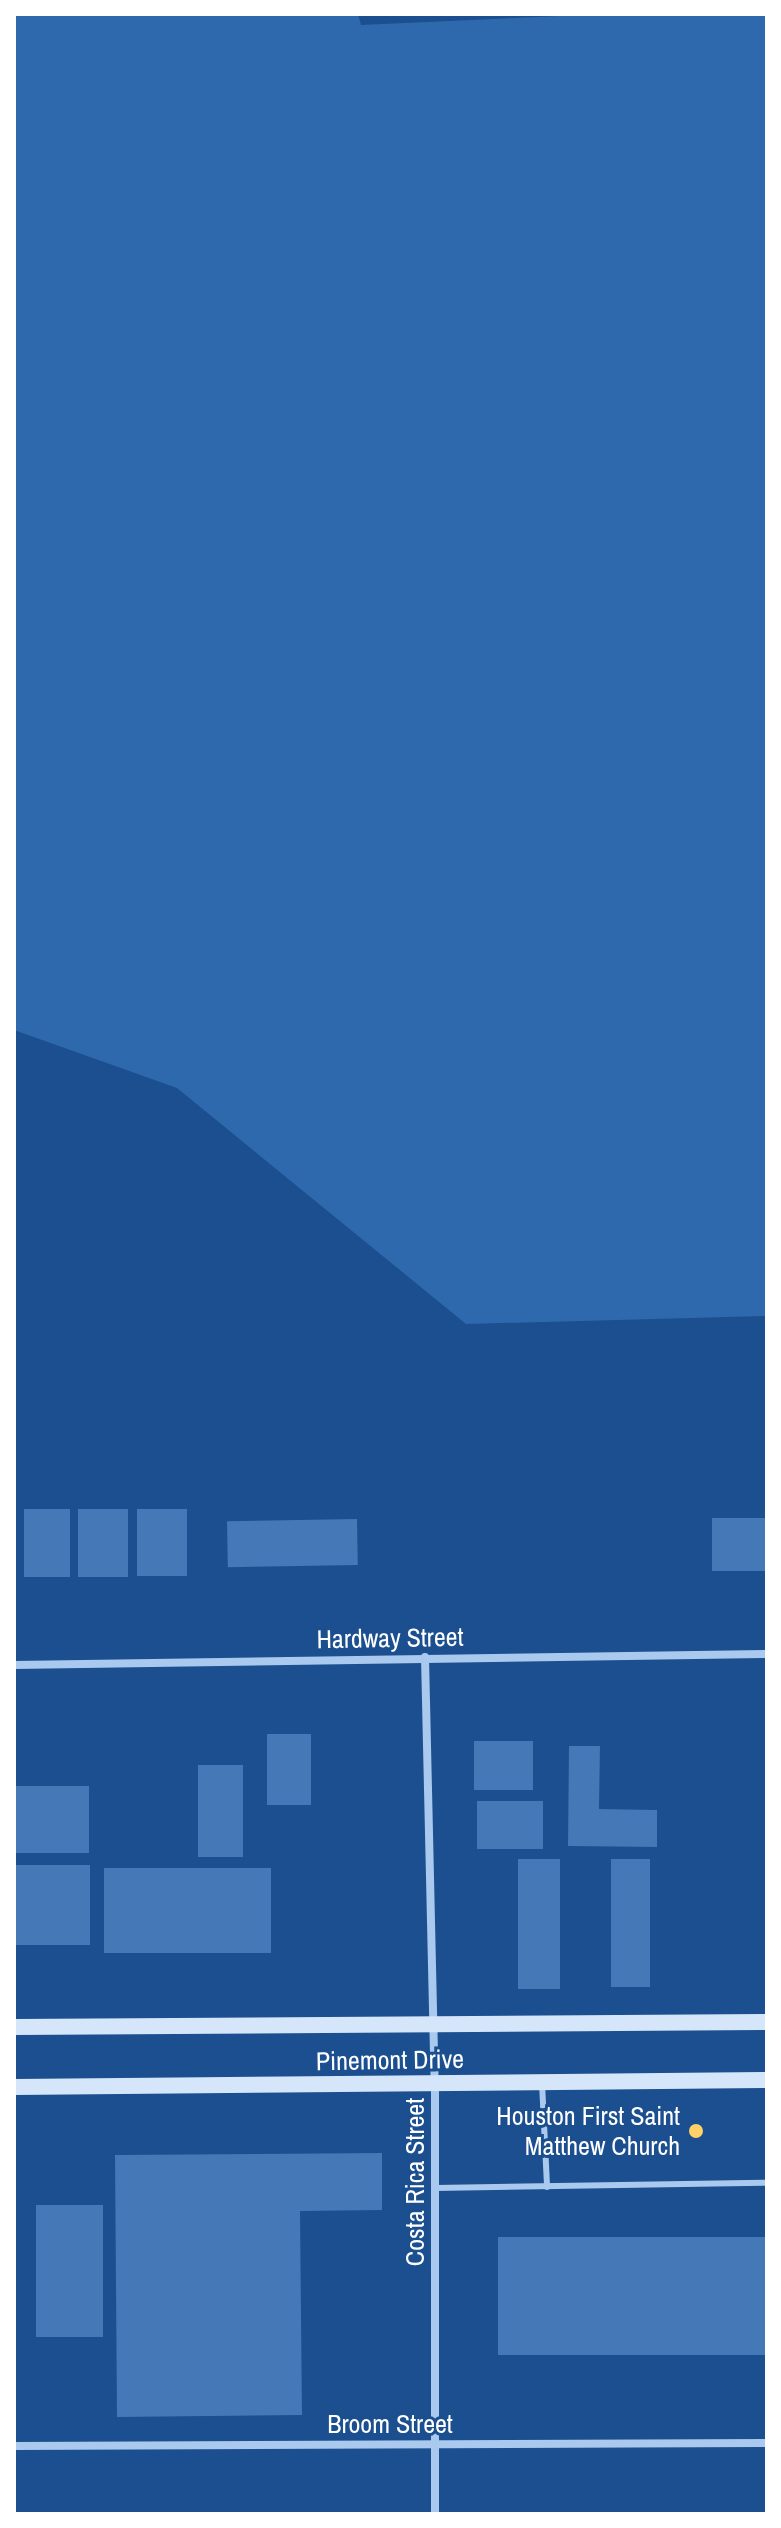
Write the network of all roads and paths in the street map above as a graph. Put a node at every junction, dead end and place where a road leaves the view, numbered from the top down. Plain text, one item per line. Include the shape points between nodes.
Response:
1 (767, 1654) edge
2 (425, 1657) junction
3 (14, 1665) edge
4 (767, 2022) edge
5 (433, 2025) junction
6 (14, 2027) edge
7 (767, 2080) edge
8 (435, 2083) junction
9 (542, 2083) junction
10 (14, 2087) edge
11 (767, 2183) edge
12 (547, 2187) junction
13 (435, 2188) junction
14 (767, 2443) edge
15 (437, 2444) junction
16 (14, 2446) edge
17 (435, 2514) edge

1 - 2 street, Hardway Street
2 - 3 street, Hardway Street
2 - 5 street, Costa Rica Street
4 - 5 main road, Pinemont Drive
5 - 6 main road, Pinemont Drive
5 - 8 street, Costa Rica Street
7 - 9 main road, Pinemont Drive
8 - 9 main road, Pinemont Drive
8 - 10 main road, Pinemont Drive
8 - 13 street, Costa Rica Street
9 - 12 lane
11 - 12 lane
12 - 13 lane
13 - 15 street, Costa Rica Street
14 - 15 street, Broom Street
15 - 16 street, Broom Street
15 - 17 street, Costa Rica Street

